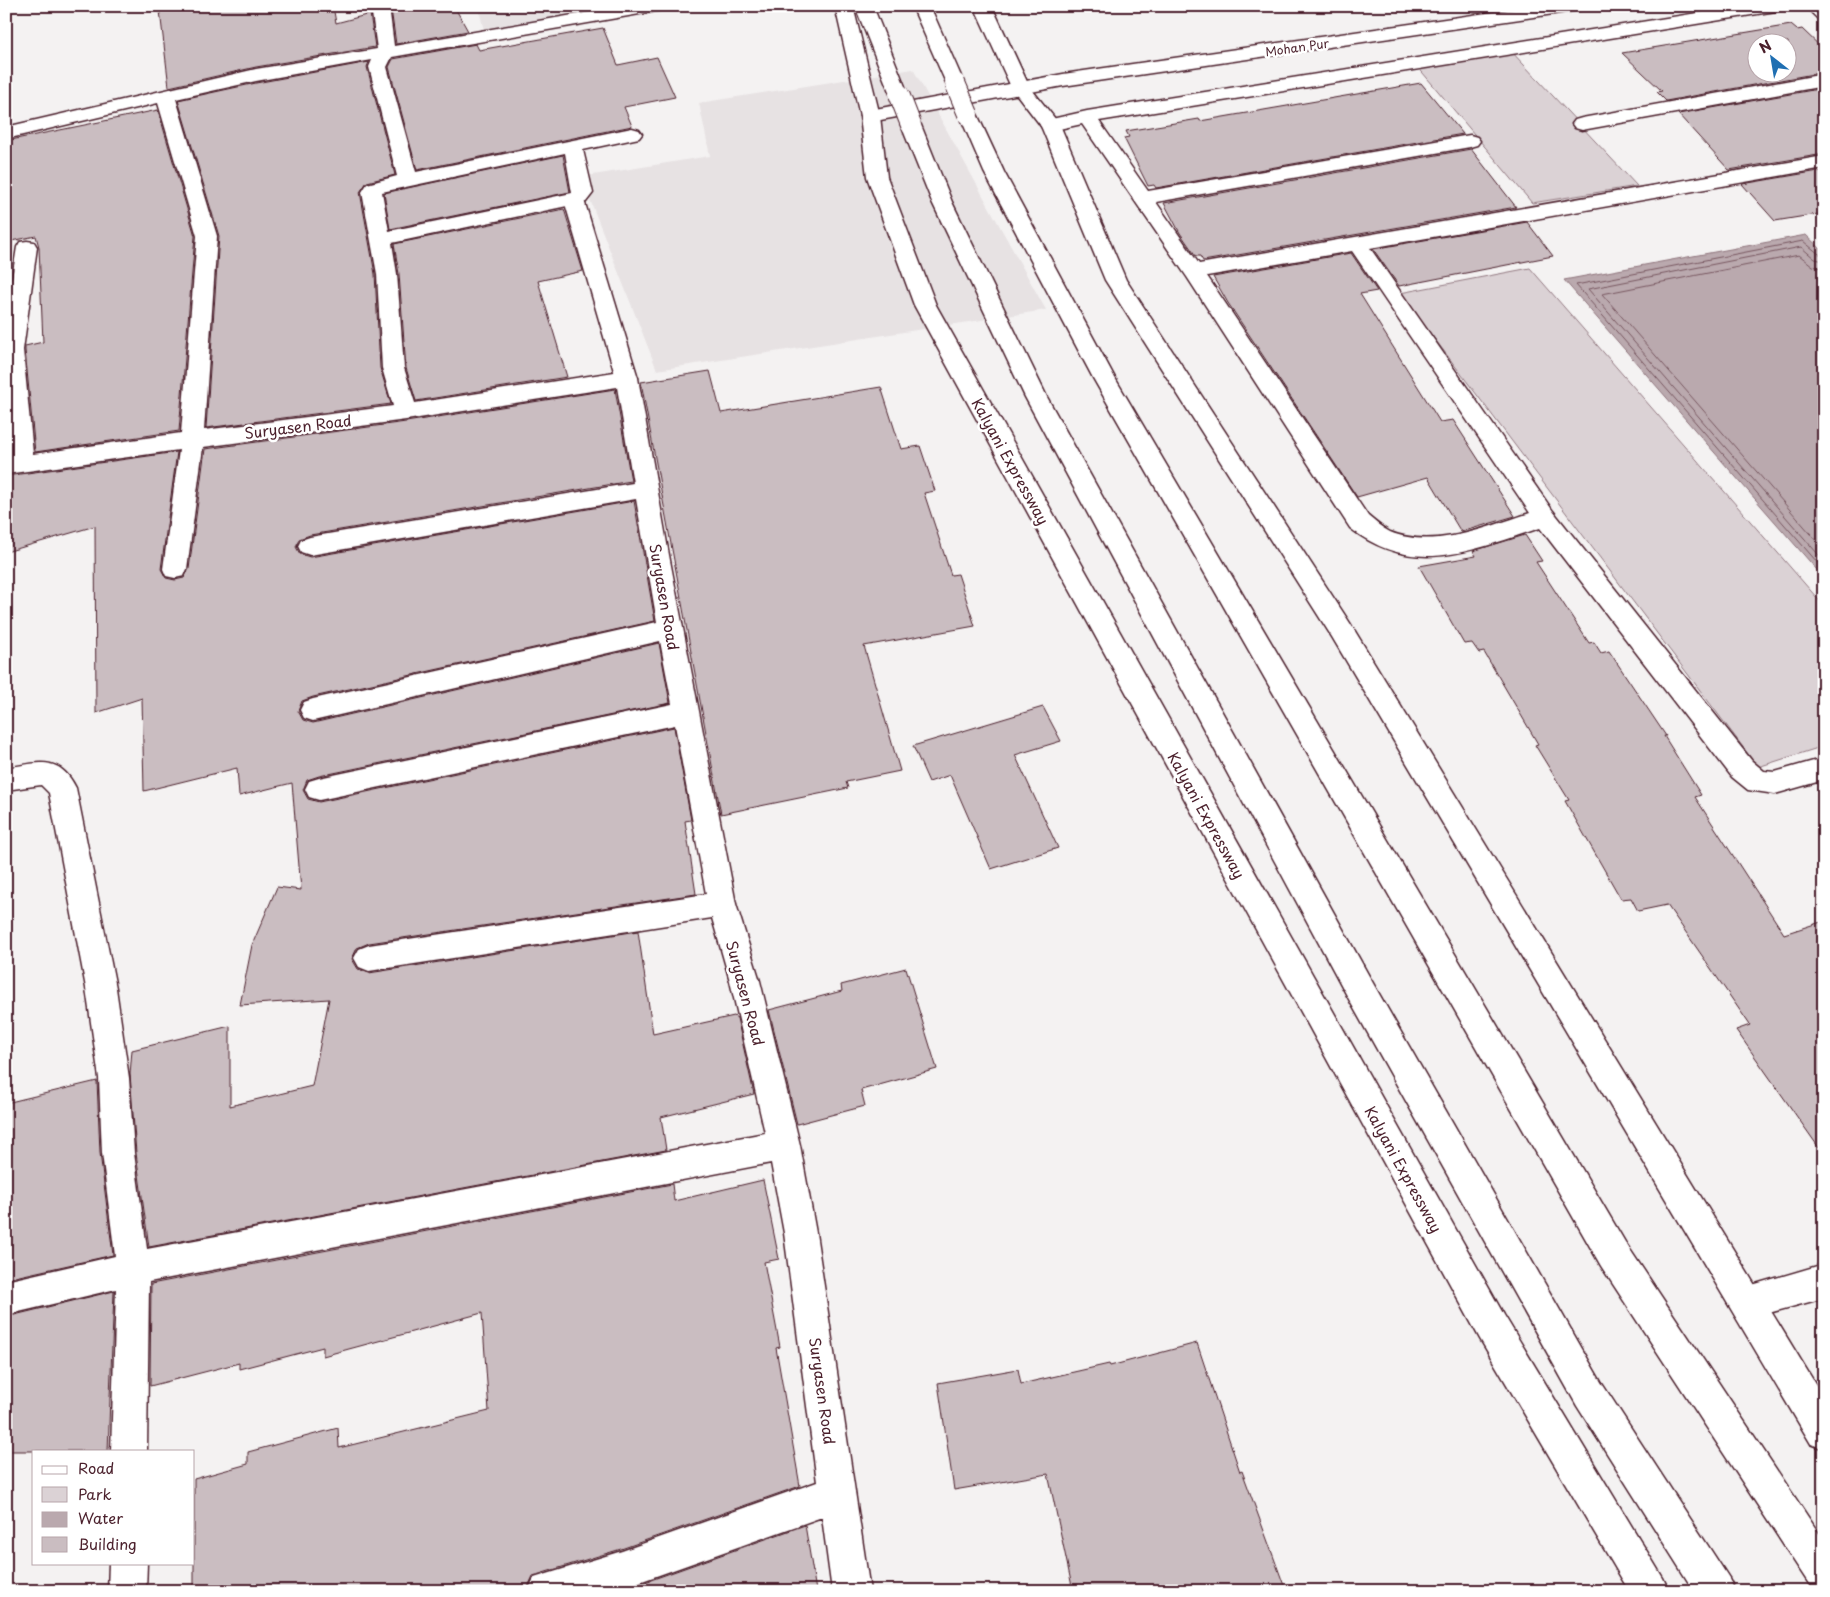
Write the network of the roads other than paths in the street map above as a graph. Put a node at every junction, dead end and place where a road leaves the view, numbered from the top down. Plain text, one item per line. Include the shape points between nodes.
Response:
1 (380, 6) edge
2 (657, 6) edge
3 (844, 6) edge
4 (864, 6) edge
5 (921, 6) edge
6 (983, 6) edge
7 (1574, 6) edge
8 (1776, 6) edge
9 (1814, 6) edge
10 (1541, 9) edge
11 (1824, 15) edge
12 (386, 51) junction
13 (1824, 80) edge
14 (1020, 88) junction
15 (166, 97) junction
16 (870, 116) junction
17 (1087, 117) junction
18 (1582, 124) dead end
19 (1050, 125) junction
20 (6, 132) edge
21 (632, 134) dead end
22 (1470, 141) dead end
23 (573, 146) junction
24 (1824, 162) edge
25 (408, 180) junction
26 (1142, 198) junction
27 (574, 200) junction
28 (380, 239) junction
29 (1358, 245) junction
30 (27, 247) dead end
31 (1194, 272) junction
32 (628, 378) junction
33 (406, 412) junction
34 (192, 440) junction
35 (14, 464) edge
36 (646, 489) junction
37 (1545, 517) junction
38 (310, 546) dead end
39 (175, 569) dead end
40 (671, 629) junction
41 (313, 710) dead end
42 (686, 712) junction
43 (1824, 769) edge
44 (6, 779) edge
45 (319, 789) dead end
46 (722, 904) junction
47 (369, 958) dead end
48 (784, 1145) junction
49 (133, 1268) junction
50 (1824, 1281) edge
51 (6, 1298) edge
52 (1748, 1302) junction
53 (1824, 1431) edge
54 (129, 1450) edge
55 (838, 1493) junction
56 (128, 1564) edge
57 (1824, 1574) edge
58 (127, 1591) edge
59 (547, 1591) edge
60 (851, 1591) edge
61 (1650, 1591) edge
62 (1716, 1591) edge

1 - 12 main road
2 - 12 main road via 576,22
3 - 16 main road, Kalyani Expressway
4 - 62 main road, bridge via 942,202 1036,397 1363,994 1589,1394
5 - 57 main road, bridge via 994,172 1104,378 1613,1254
6 - 14 main road
7 - 10 main road, Mohan Pur
8 - 17 main road
9 - 11 main road
10 - 14 main road, Mohan Pur
12 - 15 main road via 256,75
12 - 25 main road via 378,67
13 - 18 main road
14 - 16 main road, Mohan Pur
14 - 19 main road
15 - 20 main road
15 - 34 main road via 208,236
16 - 61 main road, Kalyani Expressway via 877,178 925,305 1492,1328
17 - 19 main road
17 - 26 main road
19 - 52 main road via 1116,280 1342,630
21 - 23 main road
22 - 26 main road
23 - 25 main road
23 - 27 main road via 583,193
24 - 29 main road
25 - 28 main road via 381,185 372,192
26 - 31 main road
27 - 28 main road
27 - 32 main road
28 - 33 main road via 387,274 393,368
29 - 31 main road
29 - 37 main road
30 - 35 main road via 12,350
31 - 37 main road via 1358,522 1370,534 1386,543 1436,547
32 - 33 main road, Suryasen Road
32 - 36 main road, Suryasen Road
33 - 34 main road, Suryasen Road
34 - 35 main road, Suryasen Road
34 - 39 main road
36 - 38 main road
36 - 40 main road, Suryasen Road
37 - 43 main road via 1742,769 1758,782 1775,783
40 - 41 main road
40 - 42 main road, Suryasen Road
42 - 45 main road
42 - 46 main road, Suryasen Road
44 - 49 main road via 47,773 62,788 101,988 114,1078 118,1153
46 - 47 main road
46 - 48 main road, Suryasen Road via 745,981
48 - 49 main road
48 - 55 main road, Suryasen Road
49 - 51 main road
49 - 54 main road
50 - 52 main road
52 - 53 main road
55 - 59 main road via 622,1570
55 - 60 main road, Suryasen Road
56 - 58 main road

